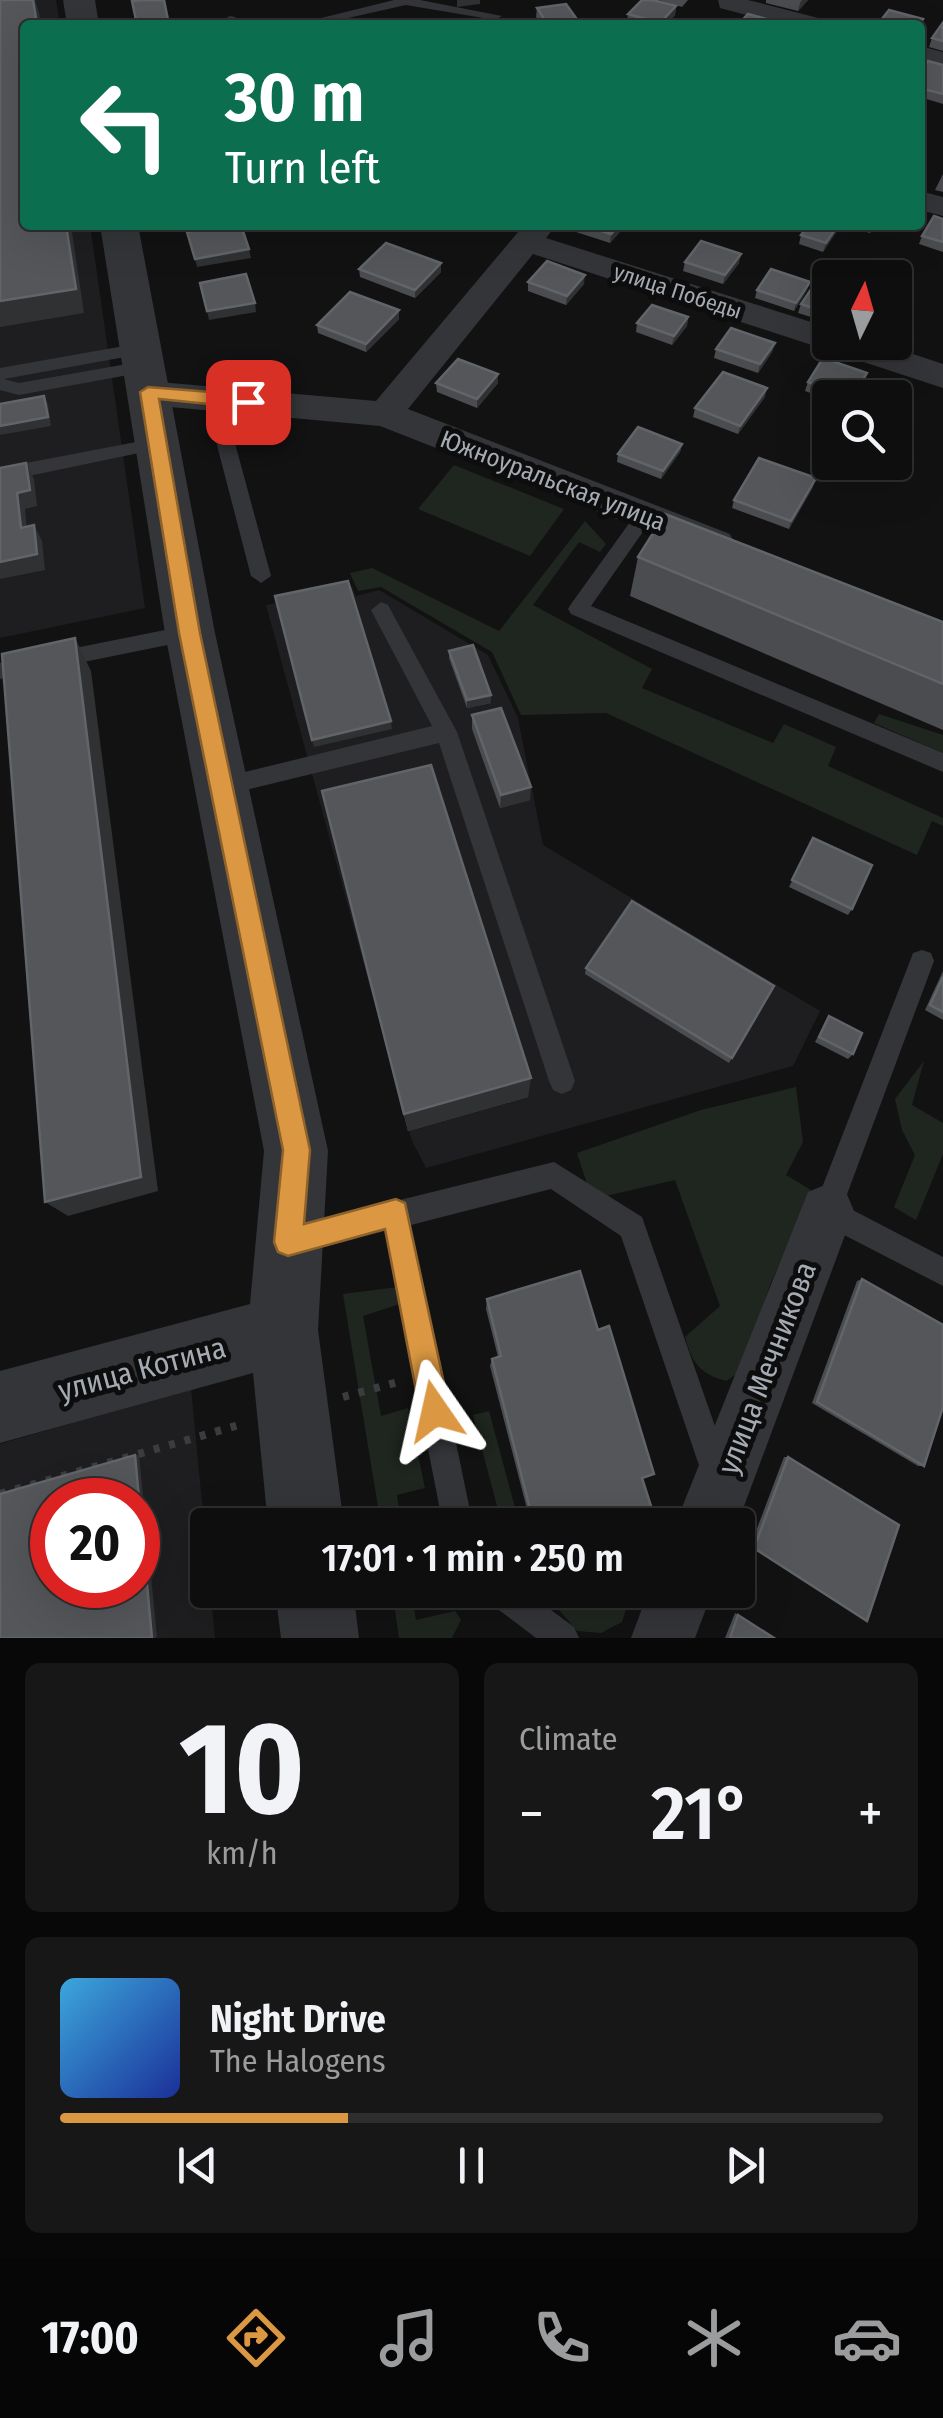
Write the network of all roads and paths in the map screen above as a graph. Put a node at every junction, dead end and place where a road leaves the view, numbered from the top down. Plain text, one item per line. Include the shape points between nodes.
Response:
1 (336, 0) edge
2 (410, 1) edge
3 (730, 1) edge
4 (343, 16) junction
5 (495, 16) dead end
6 (324, 20) edge
7 (796, 20) edge
8 (119, 230) edge
9 (533, 234) edge
10 (812, 334) edge
11 (894, 360) edge
12 (0, 374) edge
13 (943, 376) edge
14 (0, 384) edge
15 (147, 388) junction
16 (214, 398) junction
17 (385, 414) junction
18 (0, 474) edge
19 (645, 516) junction
20 (750, 558) edge
21 (261, 576) dead end
22 (381, 610) dead end
23 (190, 633) junction
24 (0, 671) edge
25 (446, 732) junction
26 (943, 763) edge
27 (221, 788) junction
28 (922, 961) dead end
29 (562, 1081) dead end
30 (827, 1211) junction
31 (396, 1212) junction
32 (288, 1242) junction
33 (943, 1272) edge
34 (283, 1330) junction
35 (0, 1407) edge
36 (204, 1435) dead end
37 (0, 1494) edge
38 (714, 1506) edge
39 (304, 1508) edge
40 (455, 1508) edge
41 (316, 1608) edge
42 (522, 1608) edge
43 (674, 1608) edge
44 (320, 1638) edge
45 (563, 1638) edge
46 (663, 1638) edge

1 - 4 lane
2 - 4 lane
2 - 5 lane
3 - 7 street
4 - 6 lane
8 - 15 street
9 - 10 street, улица Победы
9 - 17 street
11 - 13 street
12 - 15 lane
14 - 15 lane
15 - 16 street, Южноуральская улица
15 - 18 lane
15 - 23 street
16 - 17 street, Южноуральская улица
16 - 21 lane
17 - 19 street, Южноуральская улица
19 - 20 street, Южноуральская улица
19 - 26 lane via 578,608
22 - 25 lane
23 - 24 lane
23 - 27 street
25 - 27 lane
25 - 29 lane
27 - 32 street via 296,1150
28 - 30 lane
30 - 33 lane
30 - 38 street, улица Мечникова
31 - 32 lane
31 - 38 lane via 554,1175 632,1227
31 - 40 lane
32 - 34 street
34 - 35 street, улица Котина
34 - 39 street
36 - 37 path
41 - 44 street
42 - 45 lane
43 - 46 street

